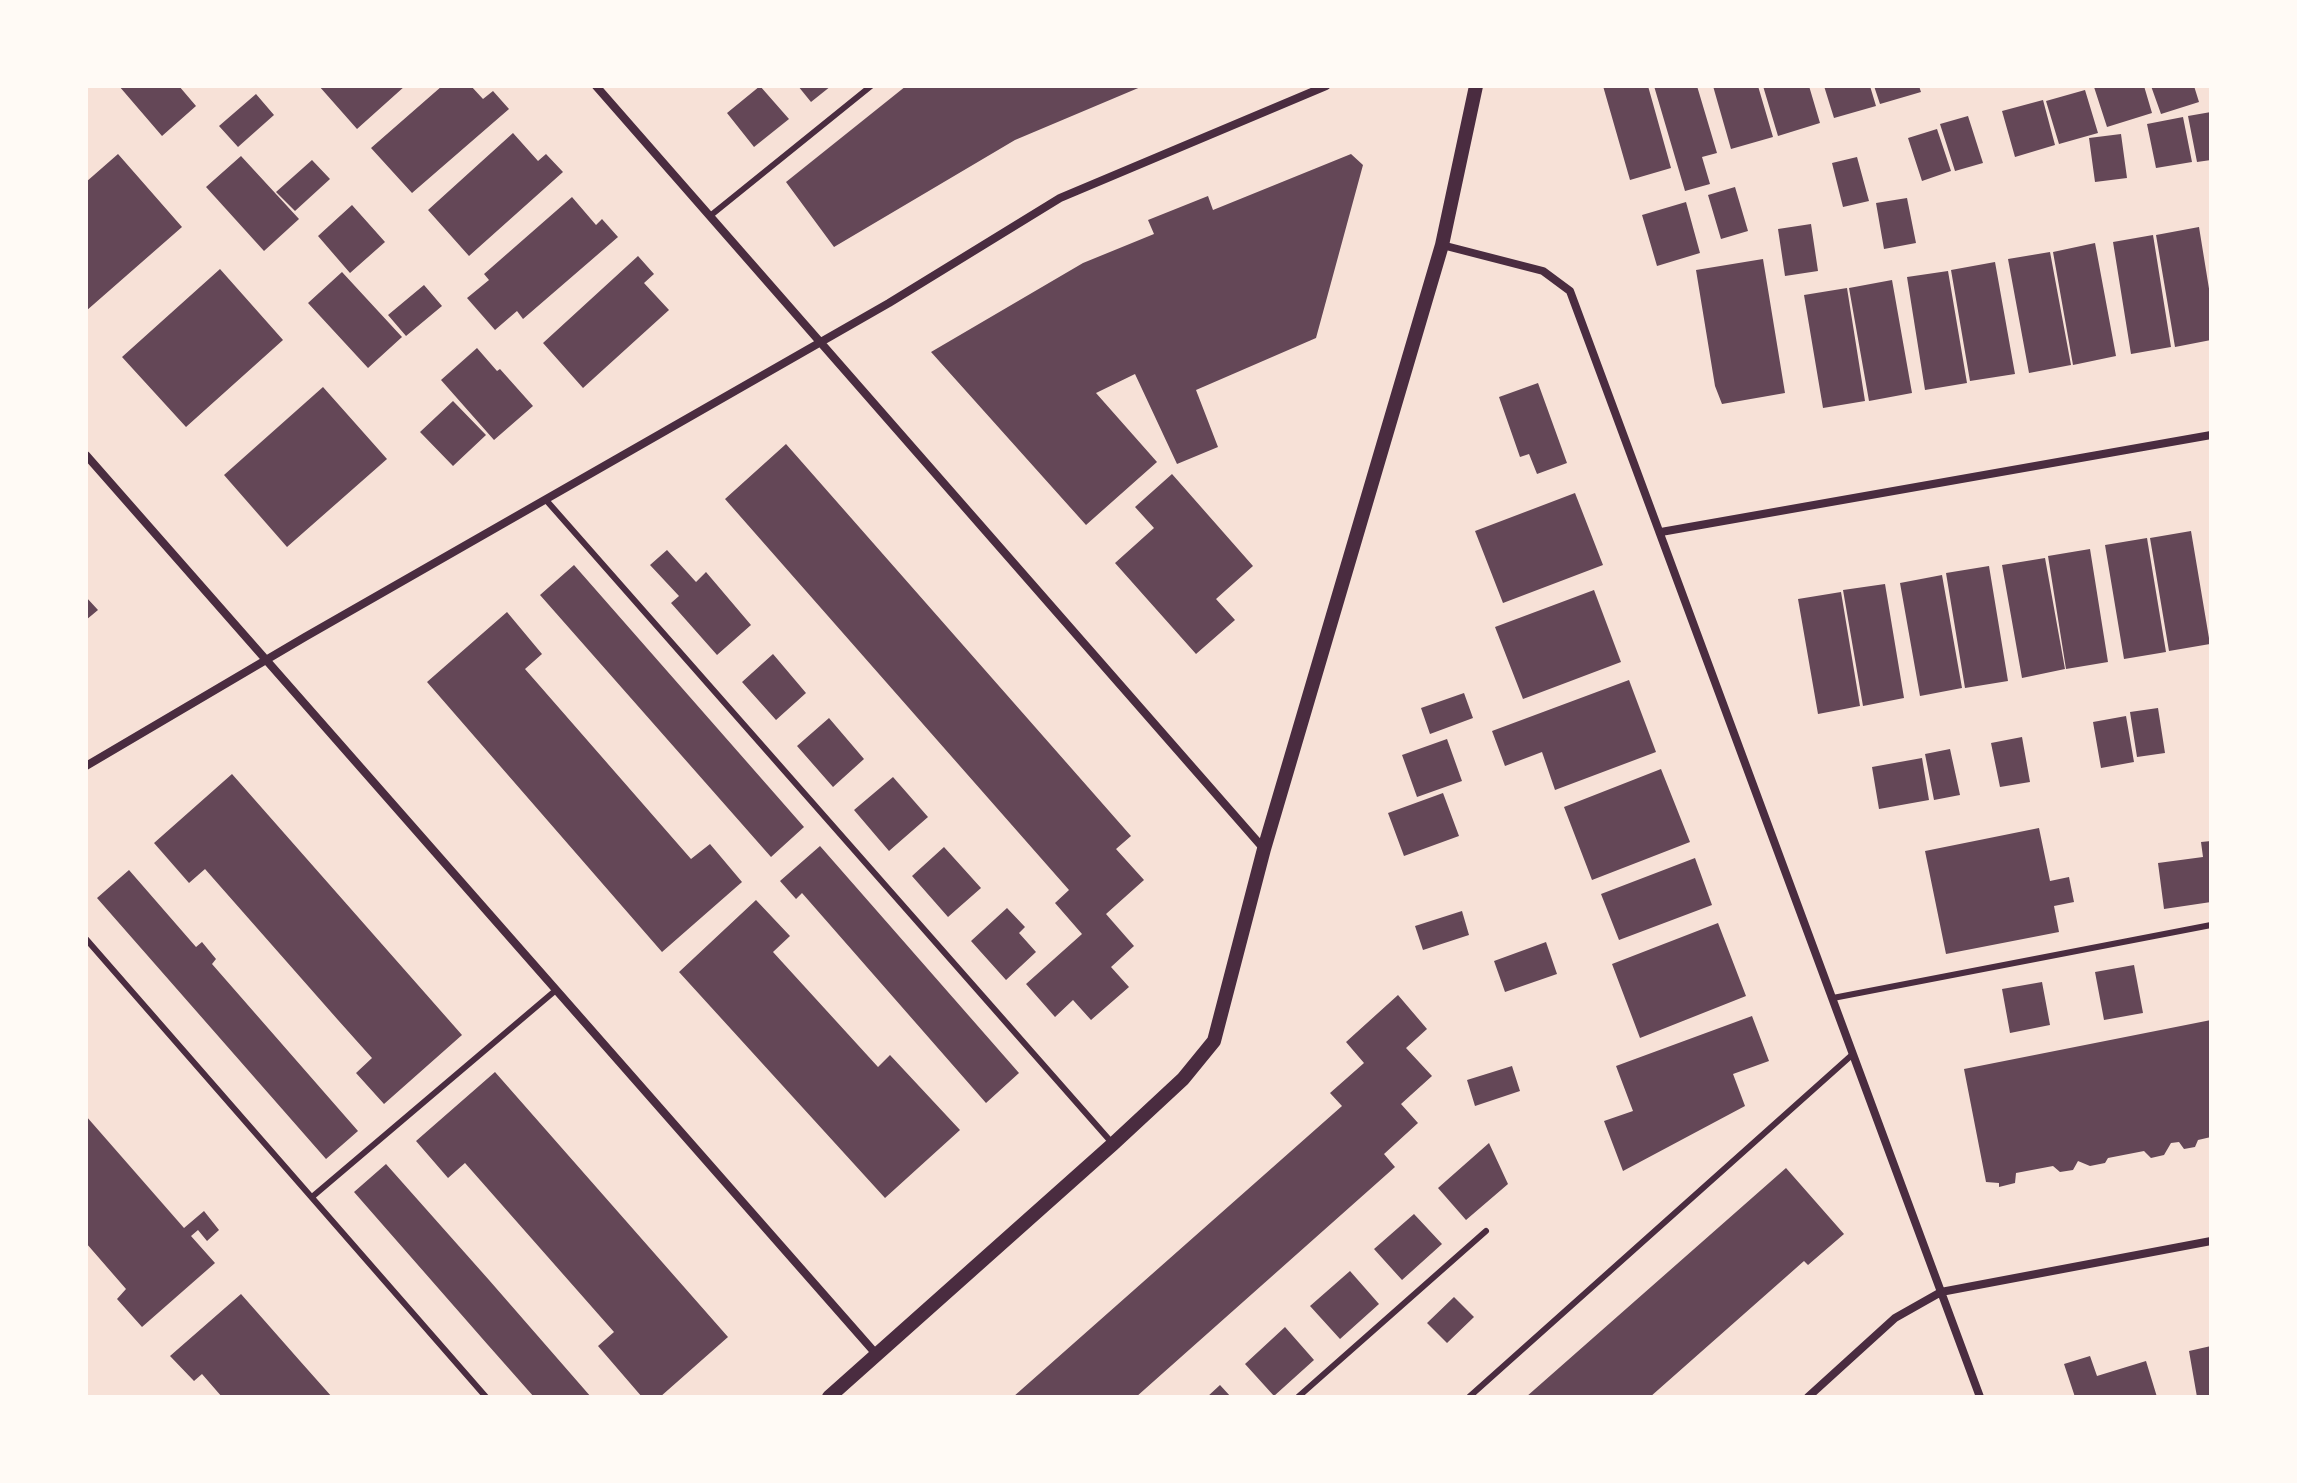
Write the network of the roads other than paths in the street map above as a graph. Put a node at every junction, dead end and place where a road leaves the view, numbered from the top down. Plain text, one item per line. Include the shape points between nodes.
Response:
1 (596, 86) edge
2 (871, 86) edge
3 (1326, 86) edge
4 (1476, 86) edge
5 (710, 216) junction
6 (1442, 245) junction
7 (819, 341) junction
8 (2211, 435) edge
9 (86, 455) edge
10 (546, 500) junction
11 (1661, 532) junction
12 (266, 660) junction
13 (86, 766) edge
14 (1264, 849) junction
15 (2211, 925) edge
16 (86, 939) edge
17 (556, 990) junction
18 (1833, 998) junction
19 (1853, 1054) junction
20 (1113, 1144) junction
21 (312, 1197) junction
22 (1486, 1231) dead end
23 (2211, 1241) edge
24 (1941, 1292) junction
25 (877, 1355) junction
26 (486, 1397) edge
27 (829, 1397) edge
28 (1298, 1397) edge
29 (1469, 1397) edge
30 (1808, 1397) edge
31 (1980, 1397) edge

1 - 5 street
2 - 5 lane
3 - 7 street via 1060,198
4 - 6 street
5 - 7 street
6 - 11 street via 1543,271 1570,291
6 - 14 street
7 - 10 street
7 - 14 street
8 - 11 street
9 - 12 street
10 - 12 street
10 - 20 lane
11 - 18 street
12 - 13 street
12 - 17 street
14 - 20 street via 1214,1041 1183,1079
15 - 18 lane
16 - 21 lane
17 - 21 lane
17 - 25 street
18 - 19 street
19 - 24 street
19 - 29 lane
20 - 25 street
21 - 26 lane
22 - 28 lane
23 - 24 street
24 - 30 street via 1895,1318
24 - 31 street
25 - 27 street

